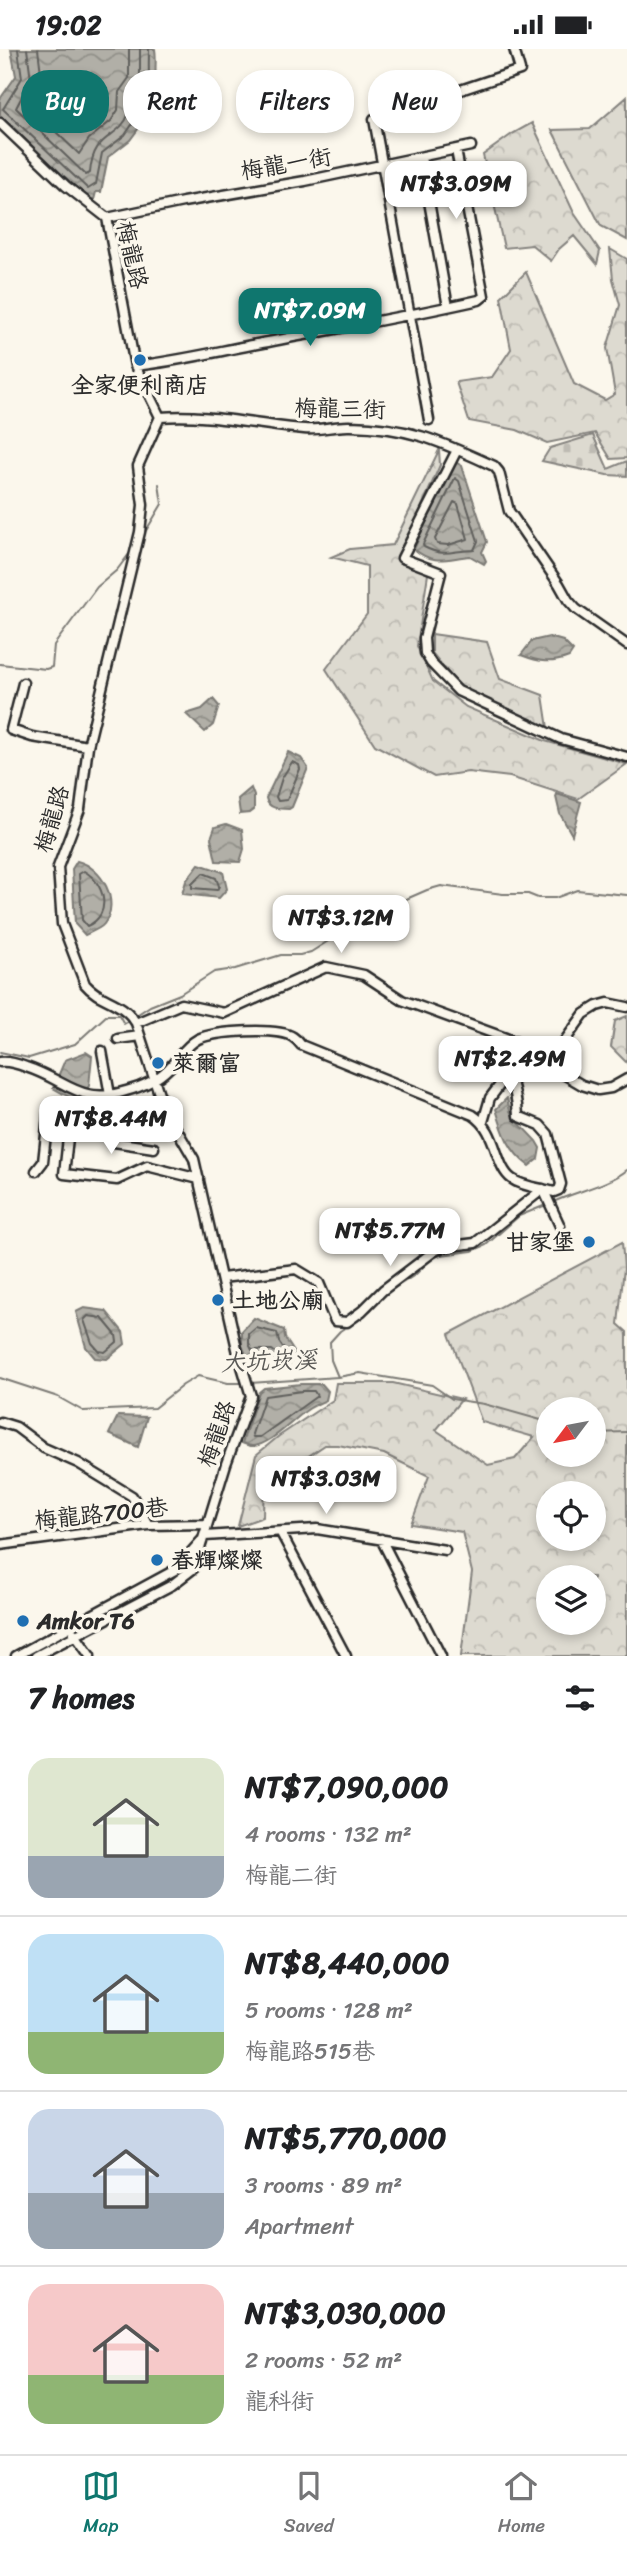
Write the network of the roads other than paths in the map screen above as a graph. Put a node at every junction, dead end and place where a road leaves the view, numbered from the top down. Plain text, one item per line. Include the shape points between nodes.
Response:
1 (514, 49) edge
2 (0, 123) edge
3 (471, 146) dead end
4 (456, 150) junction
5 (421, 157) junction
6 (383, 165) junction
7 (107, 218) junction
8 (448, 307) junction
9 (412, 315) junction
10 (135, 366) junction
11 (160, 417) junction
12 (429, 420) dead end
13 (457, 450) junction
14 (627, 645) edge
15 (23, 684) dead end
16 (89, 746) junction
17 (627, 757) edge
18 (627, 1007) edge
19 (134, 1019) junction
20 (140, 1036) junction
21 (499, 1036) junction
22 (118, 1039) dead end
23 (102, 1051) dead end
24 (544, 1052) junction
25 (0, 1062) edge
26 (504, 1062) junction
27 (627, 1080) edge
28 (154, 1081) junction
29 (110, 1095) junction
30 (49, 1107) dead end
31 (483, 1122) junction
32 (68, 1138) dead end
33 (154, 1148) dead end
34 (36, 1171) dead end
35 (199, 1179) junction
36 (543, 1189) junction
37 (560, 1226) dead end
38 (222, 1278) junction
39 (0, 1422) edge
40 (207, 1524) junction
41 (148, 1525) junction
42 (281, 1533) junction
43 (205, 1536) junction
44 (381, 1539) junction
45 (0, 1545) edge
46 (445, 1550) dead end
47 (73, 1631) junction
48 (16, 1656) edge
49 (36, 1656) edge
50 (90, 1656) edge
51 (346, 1656) edge
52 (441, 1656) edge

1 - 6 street via 520,70 374,119
2 - 7 street, 梅龍路
3 - 4 street, 梅龍一街
4 - 5 street, 梅龍一街
4 - 8 street via 484,296
5 - 6 street, 梅龍一街
5 - 8 street
6 - 7 street, 梅龍一街
6 - 9 street
7 - 10 street, 梅龍路
8 - 9 street
9 - 10 street
9 - 12 street
10 - 11 street, 梅龍路
11 - 13 street, 梅龍三街 via 221,417 308,430 349,426 398,429
11 - 16 street, 梅龍路 via 138,466 139,534
13 - 14 street, 梅龍三街 via 494,466 509,511 568,600
13 - 17 street via 402,558 441,573 424,638 425,653 458,691 561,739
15 - 16 street via 11,730
16 - 19 street, 梅龍路 via 80,810 58,867 62,924 90,991 121,1005
18 - 24 street via 597,1006 584,1014 561,1046
19 - 20 street, 梅龍路
19 - 21 street via 181,1004 224,1013 326,967 364,975 402,1000
20 - 22 street
20 - 28 street, 梅龍路
21 - 24 street
21 - 26 street
23 - 29 street
24 - 27 street via 553,1068 582,1085 598,1090
25 - 29 street via 48,1074 85,1095
26 - 31 street
26 - 36 street via 519,1116 548,1134 561,1184 554,1192
28 - 29 street
28 - 31 street via 200,1038 251,1031 285,1035
28 - 35 street, 梅龍路 via 194,1159
29 - 33 street via 114,1142
30 - 34 street via 43,1162
31 - 36 street via 512,1179
32 - 35 street via 64,1174 117,1180 147,1166
35 - 38 street, 梅龍路
36 - 37 street
36 - 38 street via 475,1243 433,1252 347,1322 335,1321 319,1283 296,1269
38 - 40 street, 梅龍路 via 251,1396
39 - 41 street via 132,1496
40 - 41 street, 梅龍路700巷
40 - 43 street, 梅龍路
41 - 45 street, 梅龍路700巷
42 - 43 street
42 - 44 street via 317,1529
42 - 51 street
43 - 47 street via 175,1570
44 - 46 street
44 - 52 street
47 - 48 street
47 - 49 street
47 - 50 street

